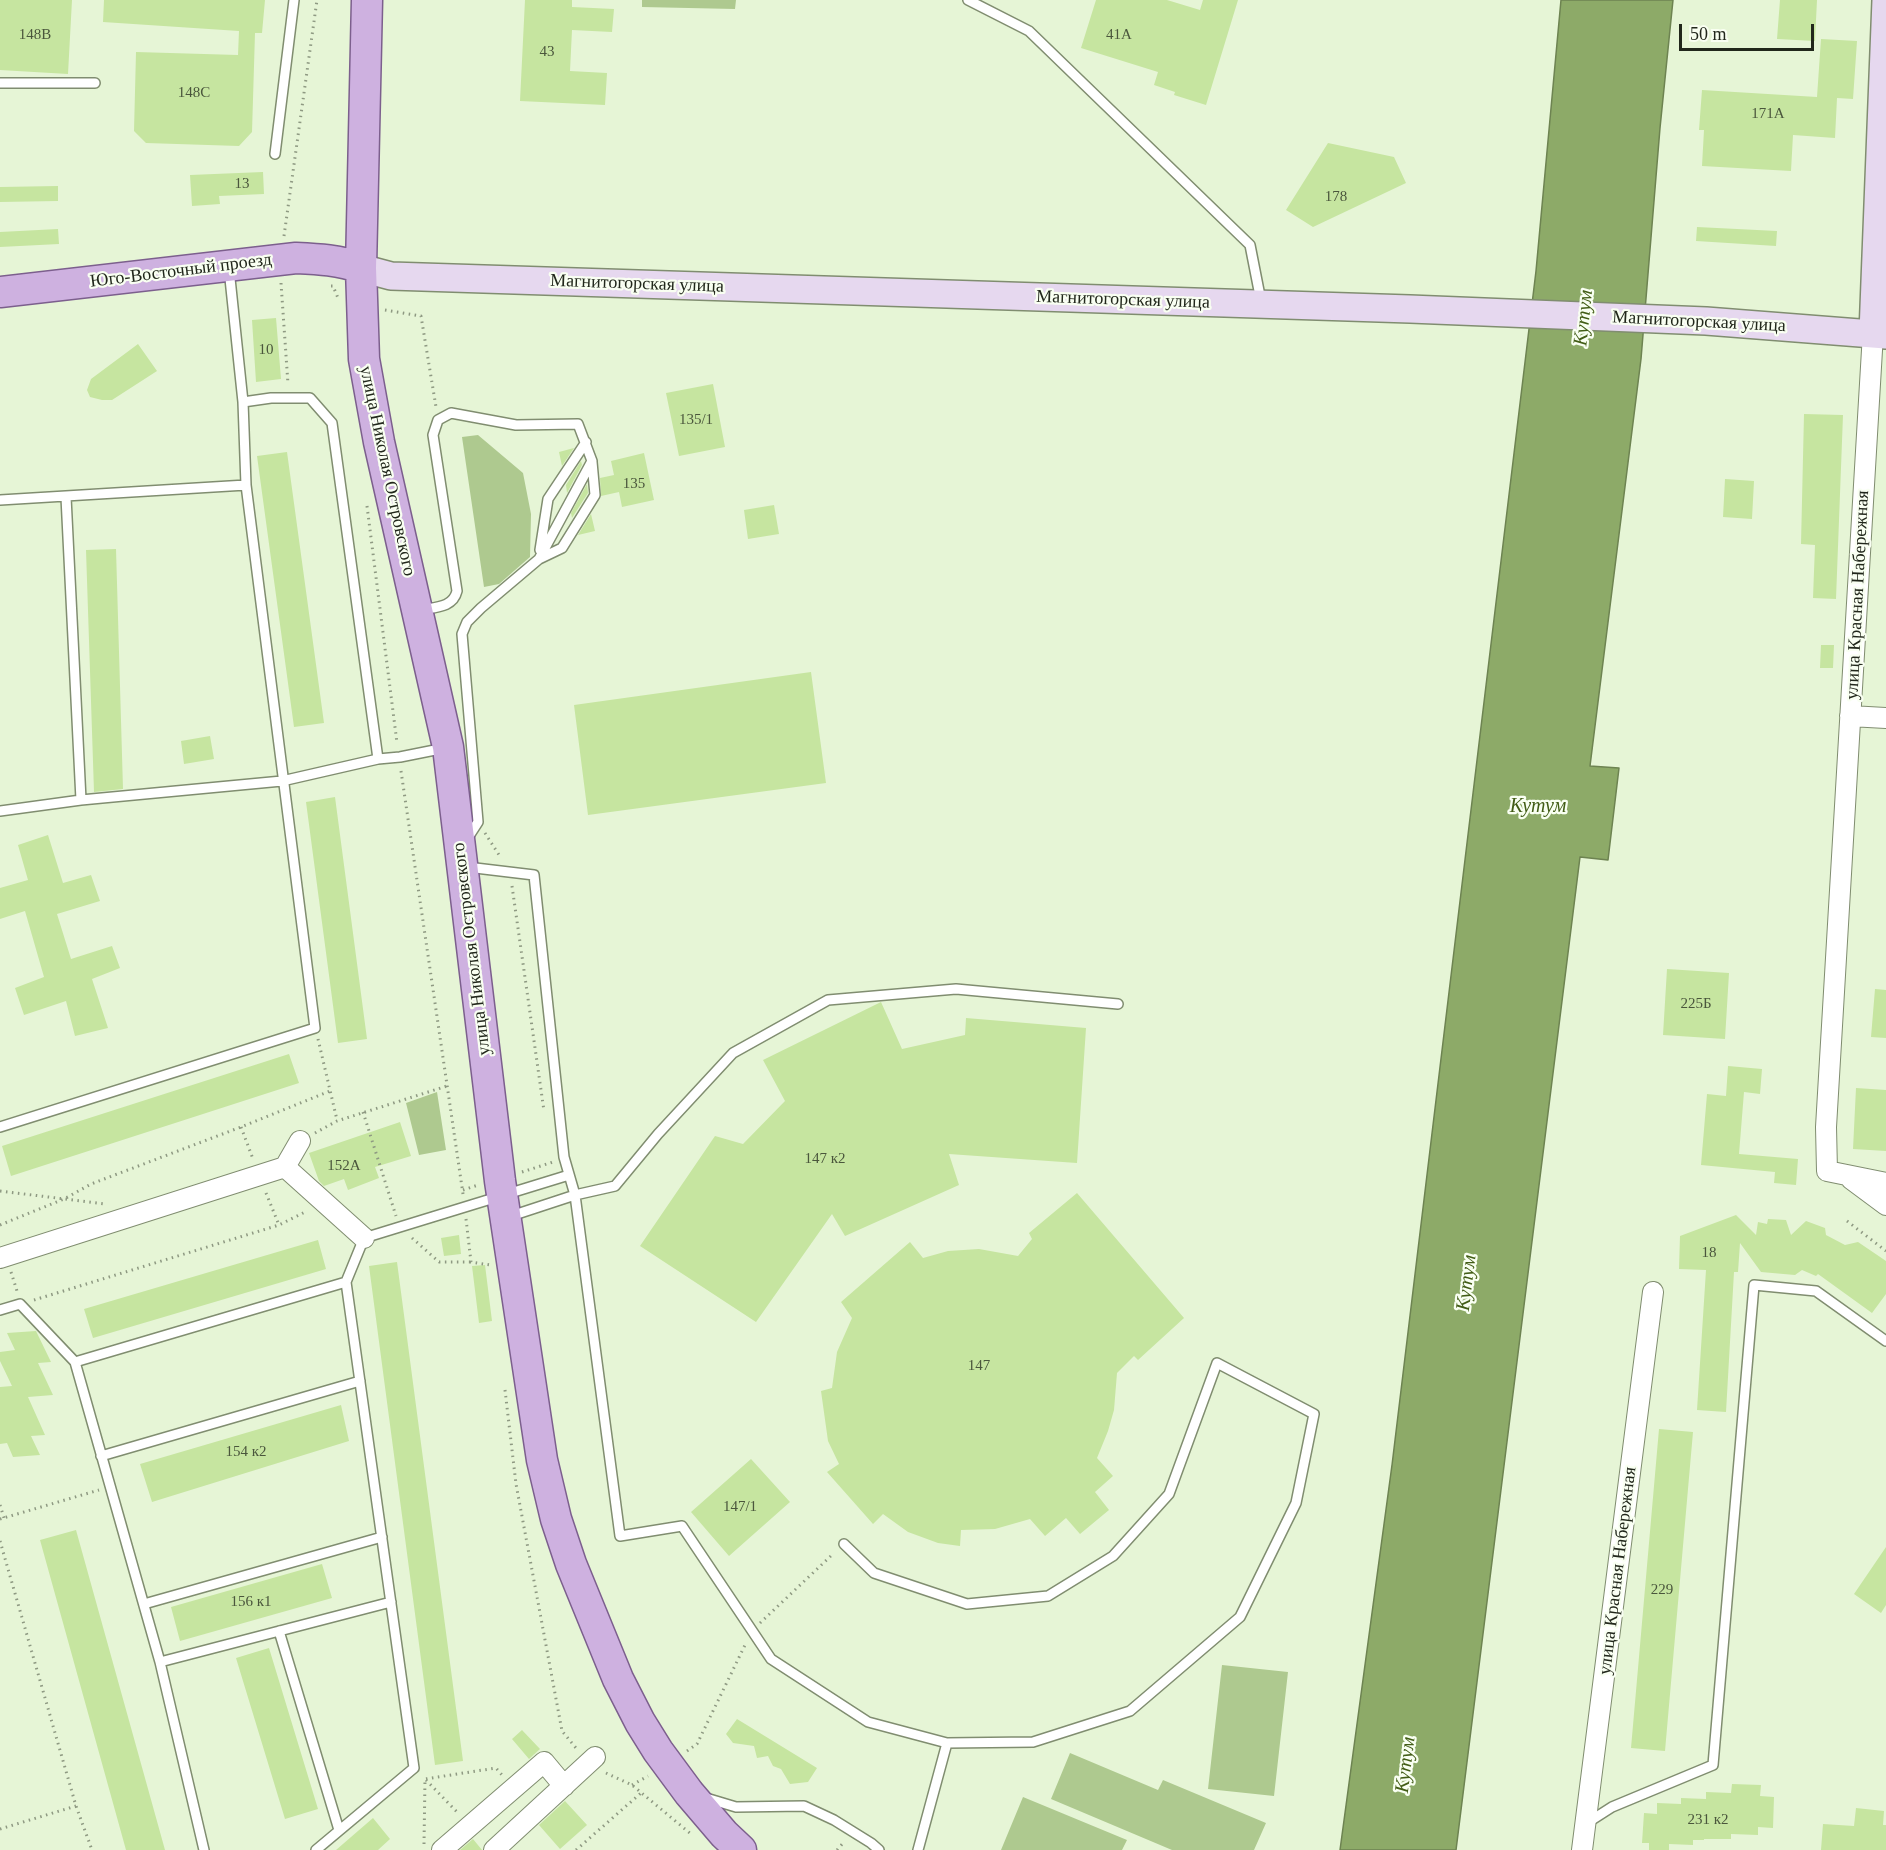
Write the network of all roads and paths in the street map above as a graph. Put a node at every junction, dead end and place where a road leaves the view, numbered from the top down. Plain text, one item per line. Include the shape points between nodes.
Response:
1 (294, 0) edge
2 (317, 0) edge
3 (367, 0) edge
4 (968, 0) edge
5 (1886, 0) edge
6 (0, 83) edge
7 (95, 83) dead end
8 (275, 154) dead end
9 (280, 259) junction
10 (228, 265) junction
11 (361, 268) junction
12 (323, 283) dead end
13 (0, 292) edge
14 (339, 302) dead end
15 (1262, 304) junction
16 (420, 315) dead end
17 (1880, 334) edge
18 (289, 398) junction
19 (243, 402) junction
20 (438, 420) junction
21 (586, 442) junction
22 (592, 461) junction
23 (246, 485) junction
24 (66, 497) junction
25 (366, 497) dead end
26 (0, 500) edge
27 (539, 559) junction
28 (416, 610) junction
29 (1850, 716) junction
30 (1886, 718) edge
31 (448, 747) junction
32 (400, 757) junction
33 (378, 759) junction
34 (282, 781) junction
35 (81, 800) junction
36 (0, 811) edge
37 (478, 822) junction
38 (461, 859) junction
39 (510, 873) junction
40 (1118, 1004) dead end
41 (315, 1028) junction
42 (447, 1086) junction
43 (330, 1091) junction
44 (363, 1112) junction
45 (545, 1117) dead end
46 (337, 1121) junction
47 (0, 1127) edge
48 (241, 1127) junction
49 (300, 1141) joint
50 (285, 1167) junction
51 (258, 1175) junction
52 (569, 1176) junction
53 (1847, 1176) junction
54 (1886, 1183) edge
55 (0, 1191) edge
56 (575, 1195) junction
57 (64, 1199) junction
58 (325, 1203) junction
59 (108, 1204) dead end
60 (1886, 1205) edge
61 (505, 1207) junction
62 (465, 1208) junction
63 (1847, 1221) dead end
64 (0, 1225) edge
65 (279, 1225) junction
66 (400, 1227) junction
67 (364, 1238) junction
68 (1886, 1251) edge
69 (0, 1258) edge
70 (471, 1262) junction
71 (492, 1266) dead end
72 (346, 1282) junction
73 (1653, 1292) dead end
74 (20, 1304) junction
75 (0, 1310) edge
76 (1886, 1341) edge
77 (75, 1362) junction
78 (504, 1380) dead end
79 (360, 1381) junction
80 (101, 1456) junction
81 (110, 1487) junction
82 (0, 1505) edge
83 (2, 1518) edge
84 (382, 1537) junction
85 (0, 1541) edge
86 (844, 1544) joint
87 (391, 1602) junction
88 (144, 1604) junction
89 (279, 1631) junction
90 (751, 1631) junction
91 (160, 1662) junction
92 (947, 1743) junction
93 (592, 1760) junction
94 (668, 1764) junction
95 (414, 1768) junction
96 (425, 1779) junction
97 (632, 1785) junction
98 (564, 1786) junction
99 (514, 1788) junction
100 (641, 1793) junction
101 (689, 1793) junction
102 (76, 1806) junction
103 (1586, 1824) junction
104 (470, 1826) junction
105 (0, 1829) edge
106 (339, 1830) junction
107 (693, 1836) dead end
108 (92, 1850) edge
109 (204, 1850) edge
110 (316, 1850) edge
111 (424, 1850) edge
112 (442, 1850) edge
113 (494, 1850) edge
114 (576, 1850) edge
115 (741, 1850) edge
116 (879, 1850) edge
117 (918, 1850) edge
118 (1582, 1850) edge

1 - 8 lane
2 - 9 path
3 - 11 main road, улица Николая Островского
4 - 15 lane via 1029,31 1250,245
5 - 17 main road, улица Красная Набережная
6 - 7 lane
9 - 10 main road, Юго-Восточный проезд
9 - 11 main road, Юго-Восточный проезд via 324,259
9 - 18 path
10 - 13 main road, Юго-Восточный проезд
10 - 19 lane
11 - 15 main road, Магнитогорская улица via 391,276
11 - 28 main road, улица Николая Островского via 364,359
12 - 14 path via 333,286
15 - 17 main road, Магнитогорская улица via 1706,321
16 - 20 path
17 - 29 street, улица Красная Набережная
18 - 19 lane
18 - 33 lane via 310,398 332,423
19 - 23 lane
20 - 21 lane via 451,413 516,425 578,424
20 - 28 lane via 433,435 457,591 450,603
21 - 22 lane
21 - 27 lane via 548,499
22 - 27 lane
22 - 27 lane via 595,495 562,548
23 - 24 lane
23 - 34 lane
24 - 26 lane
24 - 35 lane
25 - 32 path
27 - 37 lane via 481,608 467,622 462,634
28 - 31 main road, улица Николая Островского
29 - 30 street
29 - 53 street, улица Красная Набережная via 1826,1127 1827,1171
31 - 32 lane
31 - 38 main road, улица Николая Островского
32 - 33 lane
32 - 42 path
33 - 34 lane
34 - 35 lane
34 - 41 lane
35 - 36 lane
37 - 38 lane
37 - 39 path
38 - 39 lane
38 - 61 main road, улица Николая Островского
39 - 45 path
39 - 52 lane via 534,875
40 - 56 lane via 956,989 828,1000 733,1053 615,1186
41 - 43 path
41 - 47 lane
42 - 44 path
42 - 62 path
43 - 46 path
43 - 48 path
44 - 46 path
44 - 66 path
46 - 49 path
48 - 51 path
48 - 57 path via 91,1184
49 - 50 street
50 - 51 street
50 - 58 street
51 - 65 path
51 - 69 street
52 - 56 lane
52 - 61 lane
53 - 54 street
53 - 60 street
55 - 57 path
56 - 61 lane
56 - 90 lane via 620,1536 682,1526
57 - 59 path
57 - 64 path
58 - 65 path
58 - 67 street
61 - 62 lane
61 - 94 main road, улица Николая Островского via 536,1427 556,1519 618,1679
62 - 66 lane
62 - 70 path
63 - 68 path
65 - 74 path
66 - 67 lane
66 - 70 path via 439,1262
67 - 72 lane
70 - 71 path
72 - 77 lane
72 - 79 lane
73 - 103 street, улица Красная Набережная
74 - 75 lane
74 - 77 lane
76 - 103 lane via 1816,1291 1754,1285 1713,1765 1612,1807
77 - 80 lane
78 - 93 path via 516,1484 562,1731
79 - 80 lane
79 - 84 lane
80 - 81 lane
81 - 83 path
81 - 88 lane
82 - 83 path
84 - 87 lane
84 - 88 lane
85 - 102 path
86 - 90 path
86 - 92 lane via 874,1573 967,1604 1048,1596 1113,1556 1169,1494 1217,1363 1314,1414 1296,1503 1240,1617 1130,1711 1033,1742
87 - 89 lane
87 - 95 lane
88 - 91 lane
89 - 91 lane
89 - 106 lane
90 - 92 lane via 771,1659 868,1722
90 - 94 path via 697,1744
91 - 109 lane
92 - 117 lane
93 - 97 path
93 - 98 street
94 - 97 path
94 - 101 main road, улица Николая Островского
95 - 96 path
95 - 106 lane
96 - 99 path via 496,1768
96 - 104 path
96 - 111 path
97 - 100 path
98 - 99 street via 544,1762
98 - 113 street
99 - 104 street
100 - 107 path
100 - 114 path
101 - 115 main road, улица Николая Островского
101 - 116 lane via 736,1807 804,1806 834,1820
102 - 105 path
102 - 108 path
103 - 118 street, улица Красная Набережная
104 - 112 street
106 - 110 lane

